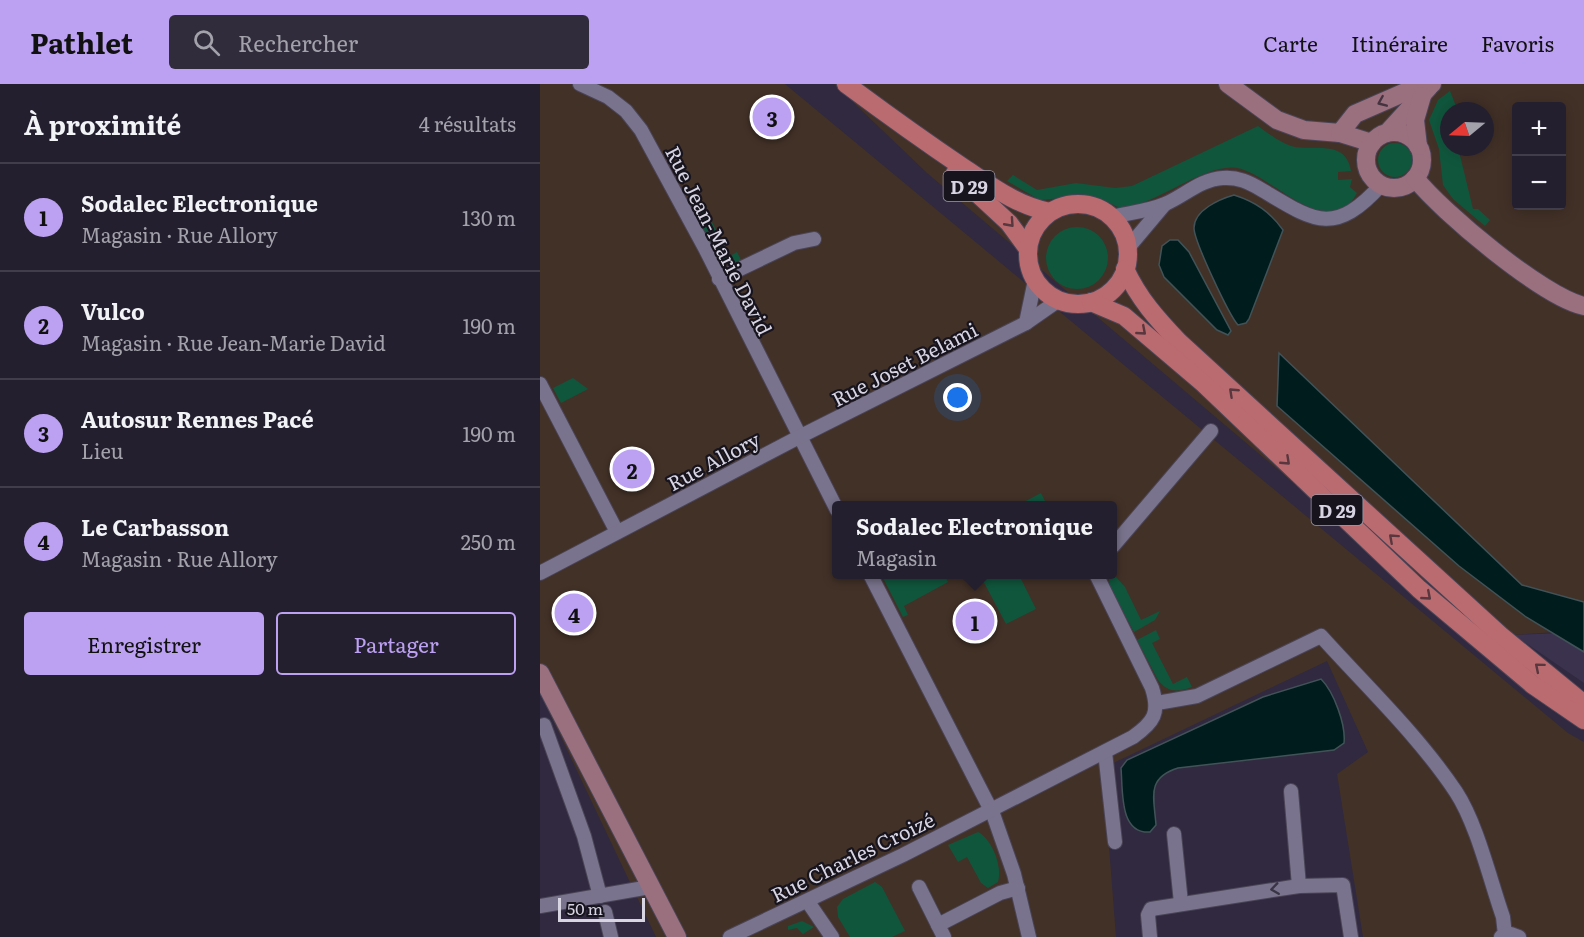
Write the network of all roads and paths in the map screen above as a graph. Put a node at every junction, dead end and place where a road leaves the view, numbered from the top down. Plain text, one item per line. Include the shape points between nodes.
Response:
1 (580, 84) edge
2 (846, 84) edge
3 (1228, 84) edge
4 (1429, 87) edge
5 (904, 128) junction
6 (1340, 133) junction
7 (1387, 133) junction
8 (1372, 143) junction
9 (1418, 146) junction
10 (1415, 178) junction
11 (1381, 185) junction
12 (1164, 205) junction
13 (1050, 212) junction
14 (1111, 217) junction
15 (814, 239) dead end
16 (1028, 249) junction
17 (1127, 249) junction
18 (1125, 269) junction
19 (719, 279) junction
20 (1035, 280) junction
21 (1059, 300) junction
22 (1091, 302) junction
23 (1584, 306) edge
24 (1026, 323) junction
25 (540, 384) edge
26 (1211, 430) dead end
27 (799, 437) junction
28 (832, 501) edge
29 (617, 532) junction
30 (1117, 541) edge
31 (540, 573) edge
32 (873, 579) edge
33 (1098, 579) edge
34 (540, 673) edge
35 (1157, 703) junction
36 (1584, 704) edge
37 (1584, 720) edge
38 (544, 725) dead end
39 (1105, 752) junction
40 (1291, 790) dead end
41 (991, 810) junction
42 (1174, 834) dead end
43 (1115, 842) dead end
44 (1299, 886) junction
45 (650, 887) junction
46 (919, 887) dead end
47 (1018, 888) junction
48 (600, 896) junction
49 (808, 902) junction
50 (1181, 903) junction
51 (540, 906) edge
52 (604, 912) dead end
53 (941, 931) edge
54 (1508, 936) edge
55 (611, 937) edge
56 (677, 937) edge
57 (730, 937) edge
58 (832, 937) edge
59 (1029, 937) edge
60 (1150, 937) edge
61 (1351, 937) edge

1 - 19 street, Rue Jean-Marie David via 608,97 641,130
2 - 5 main road, D 29
3 - 6 street via 1277,120 1304,130
4 -> 6 street via 1419,86 1354,114
4 - 7 street
4 - 9 street via 1415,120
5 - 13 main road, D 29 via 1026,207
5 -> 16 main road, D 29 via 991,204
6 - 8 street
7 - 8 street
7 - 9 street via 1405,134
8 - 11 street via 1366,162
9 - 10 street via 1422,163
10 - 11 street via 1400,187
10 - 23 street via 1432,200 1546,290
11 - 12 street via 1364,204 1333,218 1309,218 1235,177 1201,184
12 - 14 street
12 - 17 street
13 - 14 main road via 1078,204 1099,209
13 - 16 main road via 1037,225
14 - 17 main road via 1122,232
15 - 19 street via 794,243
16 - 20 main road
17 - 18 main road
18 - 22 main road via 1111,291
36 -> 18 main road, D 29 via 1500,635 1179,342 1137,294
19 - 27 street, Rue Jean-Marie David
20 - 21 main road
20 - 24 street
21 - 22 main road
21 - 24 street, Rue Joset Belami
22 -> 37 main road, D 29 via 1124,316 1142,331 1212,391 1419,589 1533,685
24 - 27 street, Rue Joset Belami
25 - 29 street
26 - 30 street
27 - 28 street
27 - 29 street, Rue Allory
29 - 31 street, Rue Allory
32 - 41 street
33 - 35 street
34 - 45 street
35 - 39 street, Rue Charles Croizé via 1155,716 1147,726
35 - 54 street via 1197,696 1321,636 1457,793
38 - 48 street via 584,836
39 - 41 street, Rue Charles Croizé
39 - 43 street
40 - 44 street
41 - 47 street
41 - 49 street, Rue Charles Croizé
42 - 50 street
44 -> 50 street
44 - 61 street via 1343,885
45 - 48 street
45 - 56 street
46 - 53 street
47 - 53 street via 1000,893
47 - 59 street
48 - 51 street
49 - 57 street, Rue Charles Croizé
49 - 58 street
50 - 60 street via 1151,909
52 - 55 street

